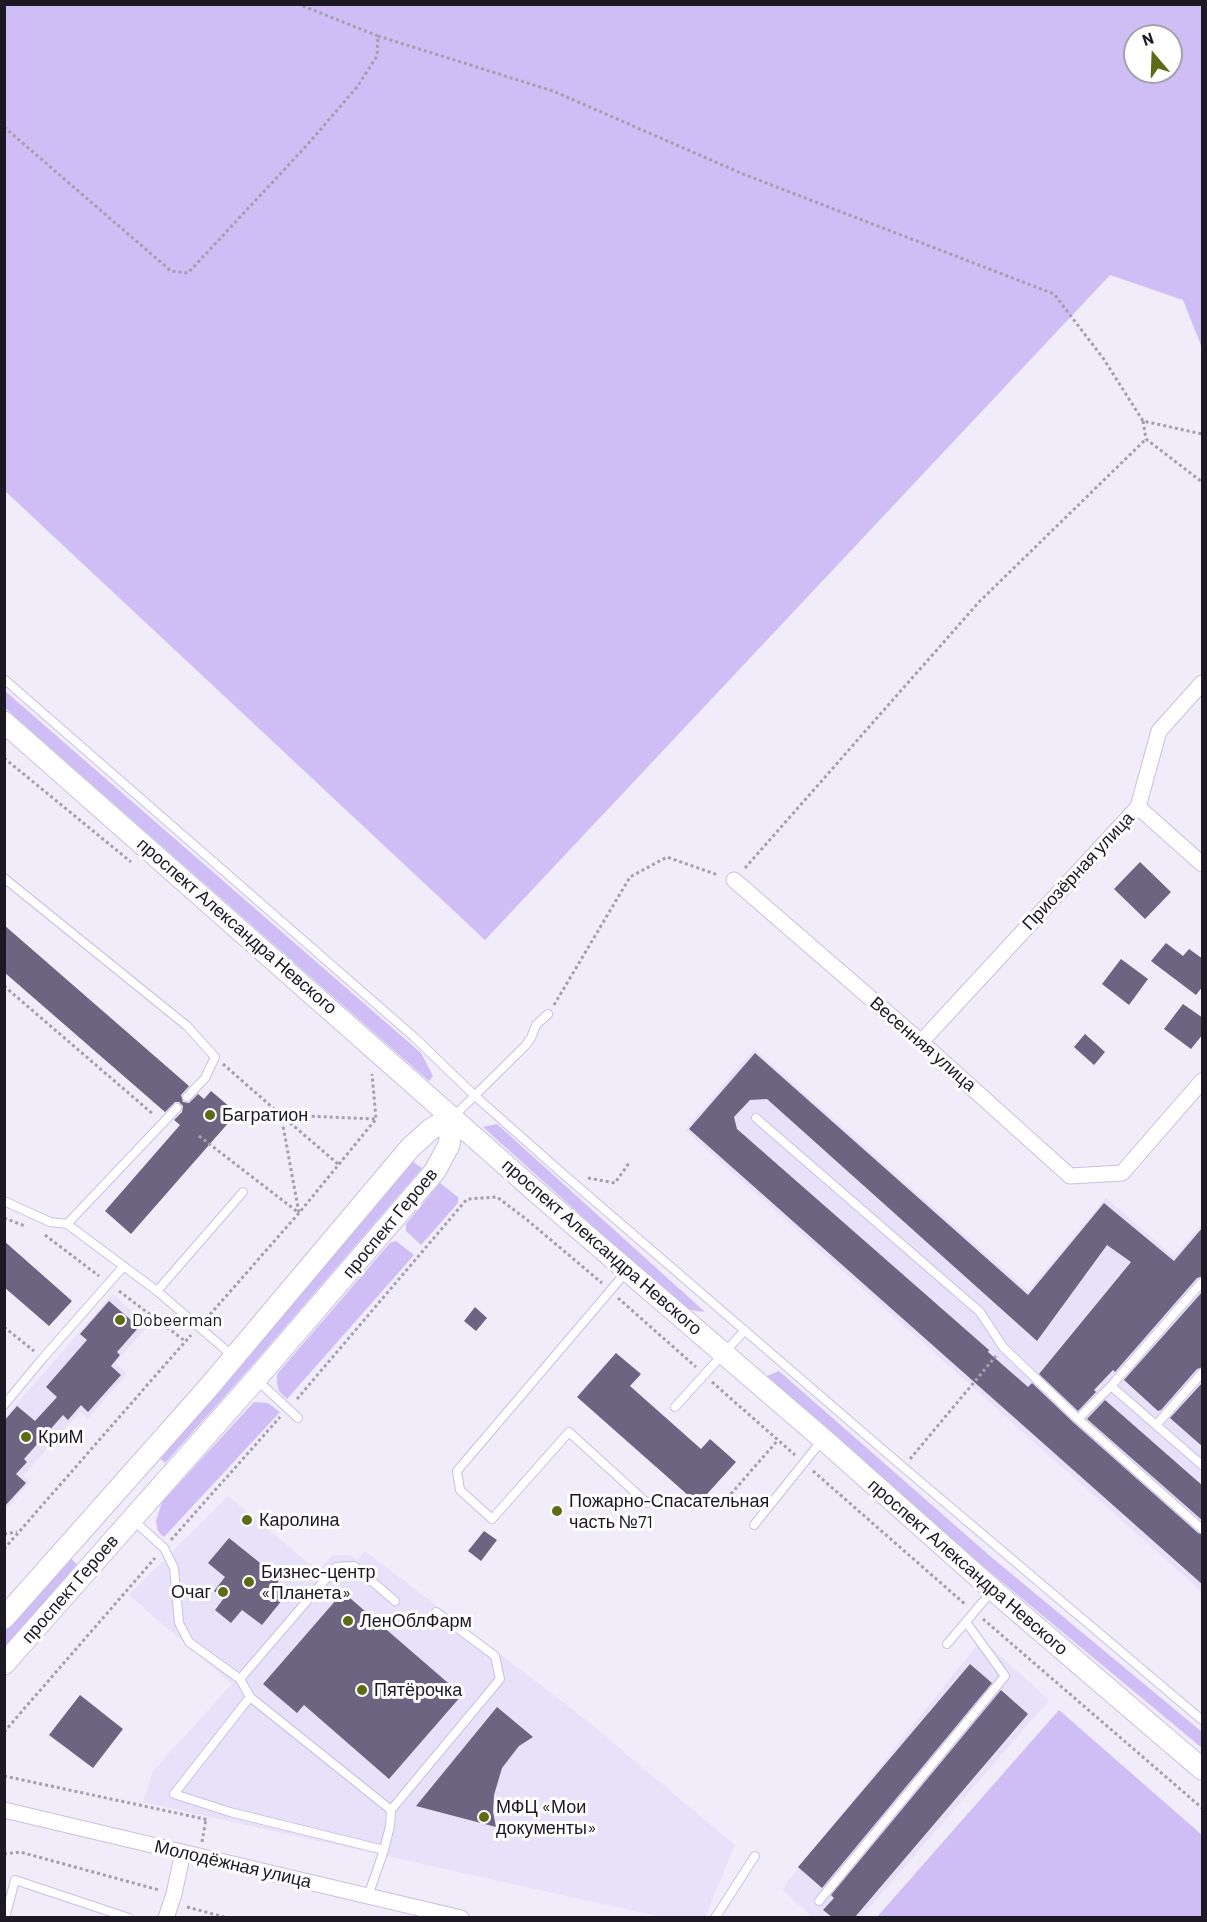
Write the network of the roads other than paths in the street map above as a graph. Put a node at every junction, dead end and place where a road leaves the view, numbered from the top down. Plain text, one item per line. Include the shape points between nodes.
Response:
1 (4, 679) edge
2 (1203, 683) edge
3 (7, 729) edge
4 (1138, 807) junction
5 (1203, 864) edge
6 (4, 878) edge
7 (734, 880) road end
8 (548, 1014) road end
9 (921, 1042) junction
10 (1203, 1081) edge
11 (474, 1095) junction
12 (187, 1097) dead end
13 (177, 1108) dead end
14 (453, 1117) junction
15 (756, 1118) dead end
16 (243, 1192) dead end
17 (4, 1201) edge
18 (67, 1224) junction
19 (123, 1267) junction
20 (628, 1270) junction
21 (1203, 1282) edge
22 (157, 1291) junction
23 (745, 1330) junction
24 (724, 1354) junction
25 (234, 1357) junction
26 (1203, 1373) edge
27 (256, 1379) junction
28 (1111, 1386) junction
29 (4, 1405) edge
30 (675, 1407) dead end
31 (298, 1418) dead end
32 (1078, 1419) junction
33 (1157, 1424) junction
34 (823, 1439) junction
35 (1202, 1465) edge
36 (647, 1503) dead end
37 (132, 1519) junction
38 (754, 1524) dead end
39 (1203, 1529) edge
40 (993, 1590) junction
41 (395, 1601) dead end
42 (436, 1612) dead end
43 (4, 1618) edge
44 (966, 1622) junction
45 (947, 1644) dead end
46 (4, 1664) edge
47 (240, 1679) junction
48 (250, 1697) junction
49 (1203, 1720) edge
50 (1203, 1769) edge
51 (4, 1810) edge
52 (391, 1810) junction
53 (384, 1850) junction
54 (183, 1852) junction
55 (755, 1856) dead end
56 (368, 1896) junction
57 (819, 1901) dead end
58 (5, 1917) edge
59 (129, 1917) edge
60 (166, 1917) edge
61 (461, 1917) edge
62 (716, 1917) edge

1 - 11 lane via 414,1037
2 - 4 street, Приозёрная улица via 1159,731
3 - 14 main road, проспект Александра Невского
4 - 5 street
4 - 9 street, Приозёрная улица
6 - 12 lane via 187,1026 215,1058 205,1078
7 - 9 street, Весенняя улица
8 - 11 lane via 536,1025 531,1038
9 - 10 street, Весенняя улица via 1070,1176 1122,1173
11 - 14 lane
11 - 23 lane
13 - 18 lane
14 - 20 main road, проспект Александра Невского
14 - 25 main road, проспект Героев via 431,1129 410,1148
14 - 27 main road, проспект Героев via 449,1145 435,1171
15 - 32 lane via 980,1312 1003,1347
16 - 22 lane
17 - 18 lane via 50,1222
18 - 19 lane
19 - 22 lane
19 - 29 lane
20 - 24 main road, проспект Александра Невского
20 - 36 lane via 457,1471 460,1490 492,1520 569,1432
21 - 28 lane
22 - 25 lane
23 - 24 lane
23 - 49 lane
24 - 30 lane
24 - 34 main road, проспект Александра Невского
25 - 43 main road, проспект Героев
26 - 33 lane
27 - 31 lane
27 - 37 main road, проспект Героев
28 - 32 lane
28 - 33 lane
32 - 39 lane
33 - 35 lane
34 - 38 lane
34 - 40 main road, проспект Александра Невского
37 - 46 main road, проспект Героев
37 - 47 lane via 164,1548 174,1568 179,1623 189,1642
40 - 44 lane
40 - 50 main road, проспект Александра Невского
41 - 47 lane via 354,1566 336,1567
42 - 52 lane via 495,1656 500,1679
44 - 45 lane
44 - 57 lane via 1005,1676
47 - 48 lane
48 - 52 lane
48 - 53 lane via 174,1794
51 - 54 street, Молодёжная улица
52 - 53 lane
53 - 56 lane
54 - 56 street, Молодёжная улица
54 - 60 street
55 - 62 lane
56 - 61 street, Молодёжная улица
58 - 59 lane via 15,1880

